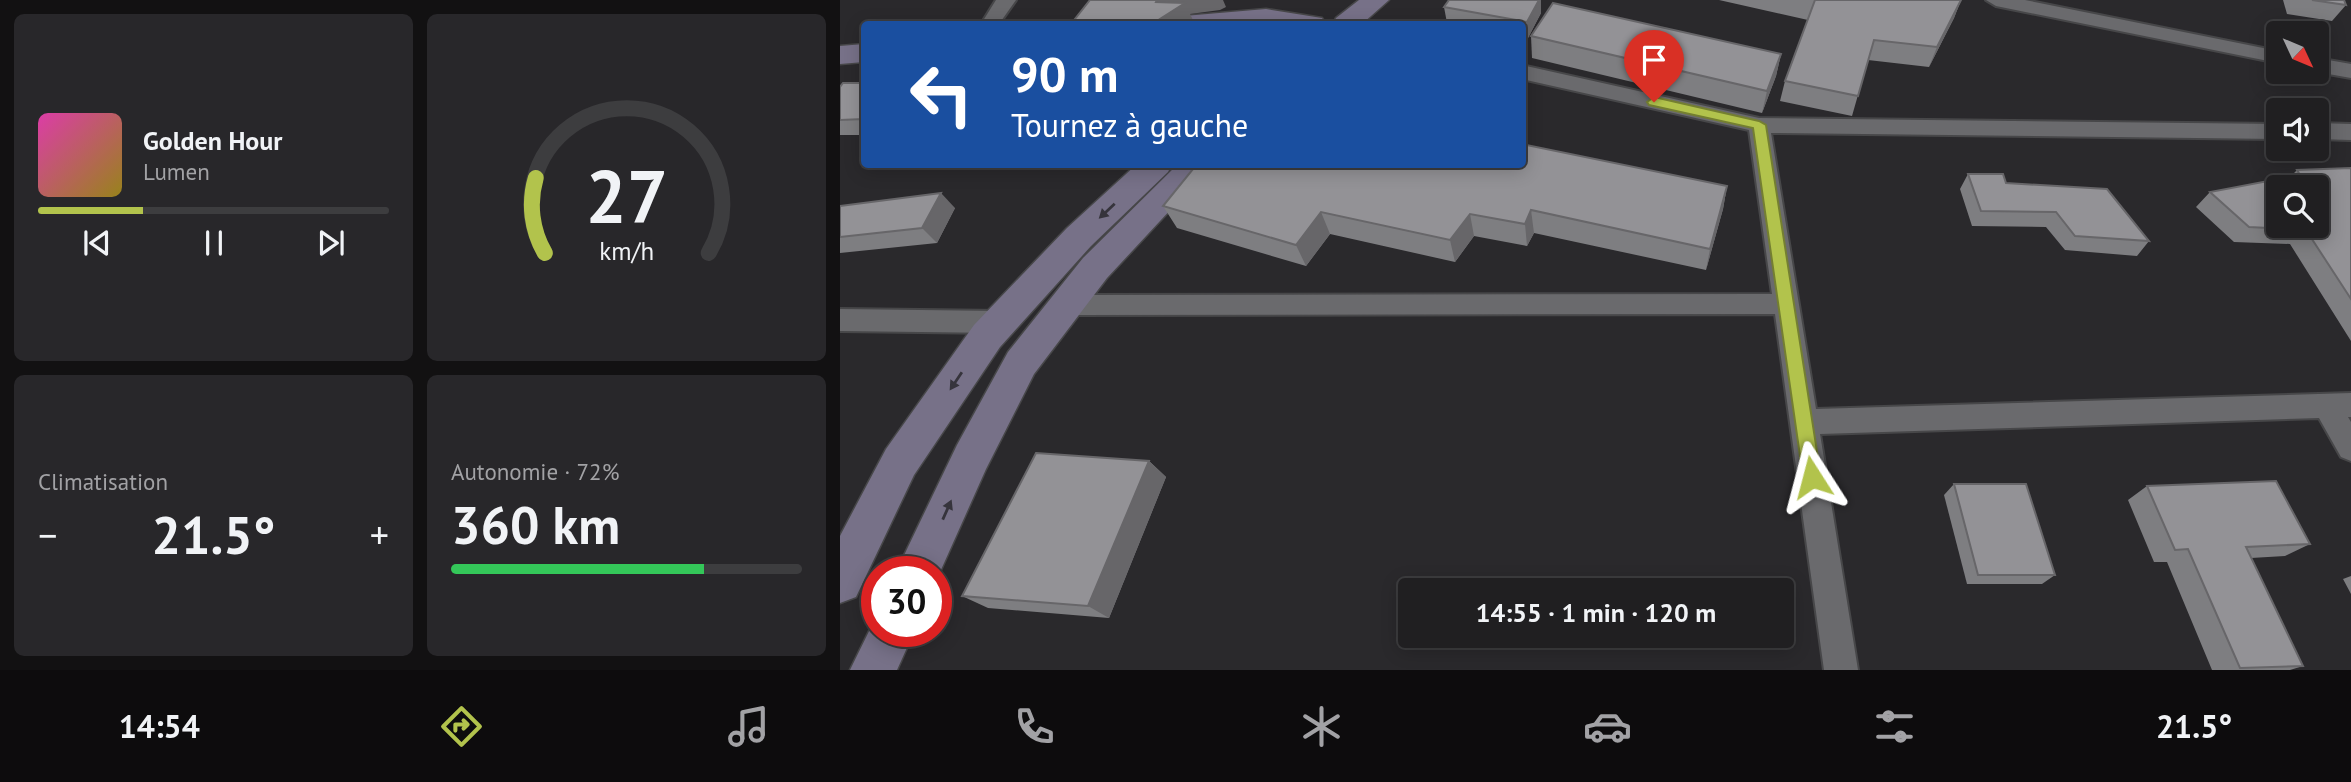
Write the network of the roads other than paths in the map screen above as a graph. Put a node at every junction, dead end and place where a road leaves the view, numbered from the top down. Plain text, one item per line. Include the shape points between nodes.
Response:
1 (1006, 0) edge
2 (1347, 0) edge
3 (1376, 0) edge
4 (1997, 0) edge
5 (992, 21) edge
6 (1219, 21) edge
7 (1292, 21) edge
8 (1322, 21) edge
9 (1350, 21) edge
10 (861, 53) edge
11 (840, 55) edge
12 (2266, 55) edge
13 (2334, 68) edge
14 (1526, 73) edge
15 (2351, 90) edge
16 (1759, 125) junction
17 (2266, 131) edge
18 (2329, 131) edge
19 (2351, 132) edge
20 (1153, 168) edge
21 (1194, 168) edge
22 (1786, 304) junction
23 (1067, 305) junction
24 (840, 320) edge
25 (1000, 322) junction
26 (2339, 405) edge
27 (1804, 422) junction
28 (2351, 448) edge
29 (925, 556) edge
30 (840, 582) edge
31 (884, 647) edge
32 (873, 670) edge
33 (1841, 670) edge

1 - 5 street
2 - 8 street
3 - 9 street
4 - 12 street
6 - 7 street via 1266,17
10 - 11 street
13 - 15 street
14 - 16 street
16 - 17 street
16 - 22 street
18 - 19 street
20 -> 25 street via 1079,237
21 - 23 street via 1138,222
22 - 23 street
22 - 27 street
29 -> 23 street via 1006,388
24 - 25 street
25 -> 30 street via 900,462
26 - 27 street
26 - 28 street
27 - 33 street
31 - 32 street

